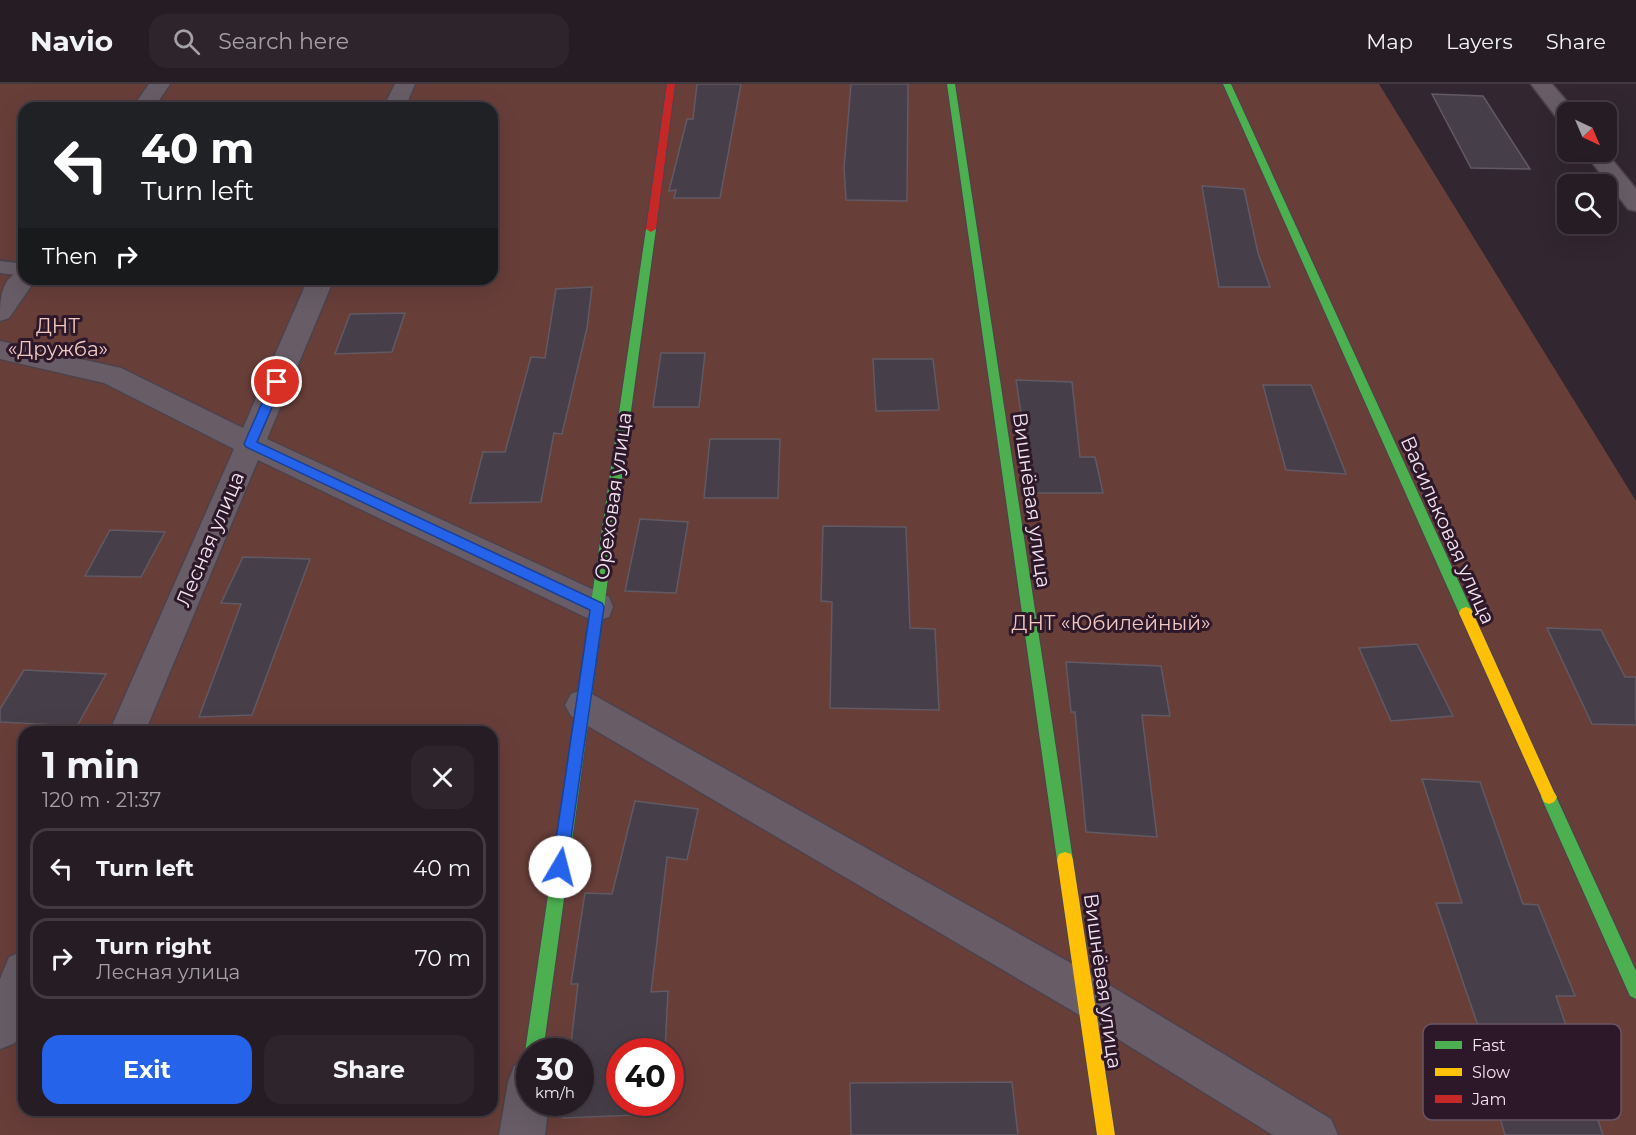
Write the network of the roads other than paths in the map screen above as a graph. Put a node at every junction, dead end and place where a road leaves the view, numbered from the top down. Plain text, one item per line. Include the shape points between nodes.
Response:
1 (160, 84) edge
2 (405, 84) edge
3 (671, 84) edge
4 (951, 84) edge
5 (1227, 84) edge
6 (1542, 84) edge
7 (147, 102) edge
8 (397, 102) edge
9 (1557, 103) edge
10 (1603, 162) edge
11 (1636, 204) edge
12 (0, 267) edge
13 (18, 269) edge
14 (19, 285) edge
15 (318, 285) edge
16 (0, 312) edge
17 (0, 350) edge
18 (250, 444) junction
19 (597, 607) junction
20 (584, 705) junction
21 (130, 726) edge
22 (18, 986) edge
23 (1636, 990) edge
24 (1086, 995) junction
25 (0, 1028) edge
26 (536, 1038) edge
27 (525, 1116) edge
28 (522, 1135) edge
29 (1106, 1135) edge
30 (1315, 1135) edge

1 - 7 street
2 - 8 street
3 - 19 street, Ореховая улица
4 - 24 street, Вишнёвая улица
5 - 23 street, Васильковая улица
6 - 9 street
10 - 11 street
12 - 13 lane
14 - 16 street
15 - 18 street, Лесная улица
17 - 18 street via 111,375
18 - 19 street
18 - 21 street, Лесная улица
19 - 20 street, Ореховая улица
20 - 24 street
20 - 26 street, Ореховая улица
22 - 25 street
24 - 29 street, Вишнёвая улица
24 - 30 street
27 - 28 street

